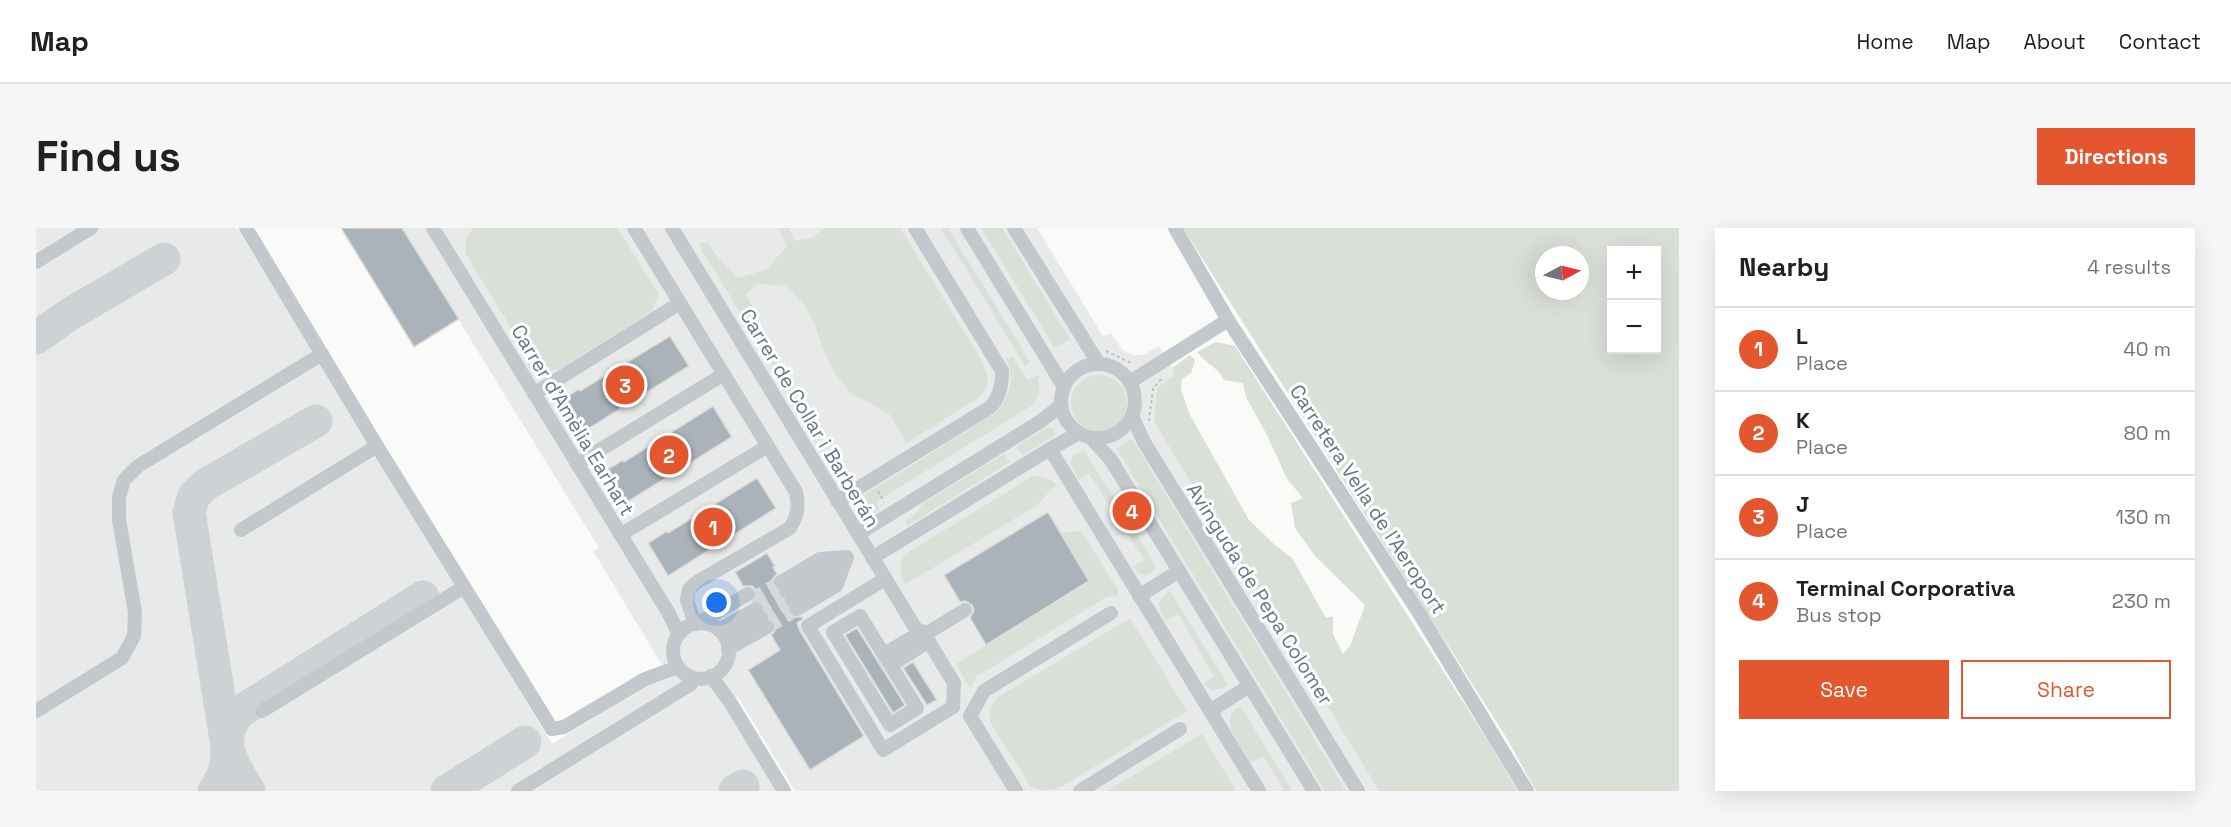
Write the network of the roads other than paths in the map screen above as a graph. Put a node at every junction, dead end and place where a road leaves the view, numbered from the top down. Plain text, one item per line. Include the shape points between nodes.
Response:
1 (92, 228) edge
2 (246, 228) edge
3 (634, 228) edge
4 (672, 228) edge
5 (915, 228) edge
6 (967, 228) edge
7 (1014, 228) edge
8 (1175, 228) edge
9 (438, 230) edge
10 (36, 262) edge
11 (680, 303) junction
12 (1228, 320) junction
13 (322, 354) junction
14 (1099, 364) junction
15 (724, 374) junction
16 (1130, 382) junction
17 (1064, 387) junction
18 (534, 394) junction
19 (1061, 405) junction
20 (1132, 416) junction
21 (1085, 435) junction
22 (377, 446) junction
23 (768, 446) junction
24 (1050, 449) junction
25 (577, 464) junction
26 (837, 501) junction
27 (242, 530) dead end
28 (621, 535) junction
29 (865, 546) junction
30 (847, 557) junction
31 (825, 569) junction
32 (1179, 571) junction
33 (885, 579) junction
34 (464, 587) junction
35 (1139, 596) junction
36 (756, 609) junction
37 (965, 610) dead end
38 (1111, 613) dead end
39 (713, 631) junction
40 (679, 634) junction
41 (923, 634) junction
42 (887, 659) junction
43 (678, 667) junction
44 (711, 676) junction
45 (692, 677) junction
46 (1249, 686) junction
47 (36, 711) edge
48 (262, 711) dead end
49 (1210, 711) junction
50 (1180, 729) dead end
51 (518, 791) edge
52 (784, 791) edge
53 (1016, 791) edge
54 (1080, 791) edge
55 (1259, 791) edge
56 (1314, 791) edge
57 (1358, 791) edge
58 (1527, 791) edge

1 - 10 street
2 - 13 street
3 - 11 street
4 - 26 street, Carrer de Collar i Barberán
5 - 26 street via 1002,371 1002,382 989,408
6 - 17 street
7 - 14 street
8 - 12 street, Carretera Vella de l'Aeroport
9 - 18 street, Carrer d'Amèlia Earhart
11 - 15 street
11 - 18 street
12 - 16 street
12 - 58 street, Carretera Vella de l'Aeroport via 1419,613
13 - 22 street
13 - 47 street via 138,466 124,480 119,520 135,612 134,636 122,658
14 - 16 street via 1121,372
14 - 17 street via 1075,372
15 - 23 street
15 - 25 street
16 - 20 street via 1135,398
17 - 19 street
18 - 25 street, Carrer d'Amèlia Earhart
19 - 21 street via 1066,420
19 - 29 street
20 - 21 street via 1116,434 1101,438
20 - 57 street, Avinguda de Pepa Colomer via 1144,442
21 - 24 street
21 - 32 street via 1111,460
22 - 27 street
22 - 34 street
23 - 28 street
23 - 39 street via 796,492 797,516 790,528 689,589 687,600
24 - 29 street
24 - 35 street
25 - 28 street, Carrer d'Amèlia Earhart
26 - 29 street, Carrer de Collar i Barberán
28 - 40 street, Carrer d'Amèlia Earhart
29 - 30 street
29 - 33 street, Carrer de Collar i Barberán
30 - 31 street
30 - 31 street
31 - 31 street via 787,591
32 - 35 street
32 - 46 street
33 - 41 street, Carrer de Collar i Barberán
33 - 41 street, Carrer de Collar i Barberán via 808,626 883,750 953,707 954,683
34 - 43 street via 552,729 564,727 645,679
34 - 48 street
35 - 49 street
36 - 39 street
36 - 39 street
36 - 39 street
37 - 41 street
38 - 53 street via 984,691 970,716
39 - 40 street via 685,628
39 - 44 street via 727,660
40 - 43 street via 674,654
41 - 42 street via 916,635
42 - 42 street via 860,616 833,632 890,725 917,708
43 - 45 street
44 - 45 street
44 - 52 street
45 - 51 street via 691,684
46 - 49 street
46 - 56 street
49 - 55 street
50 - 54 street

